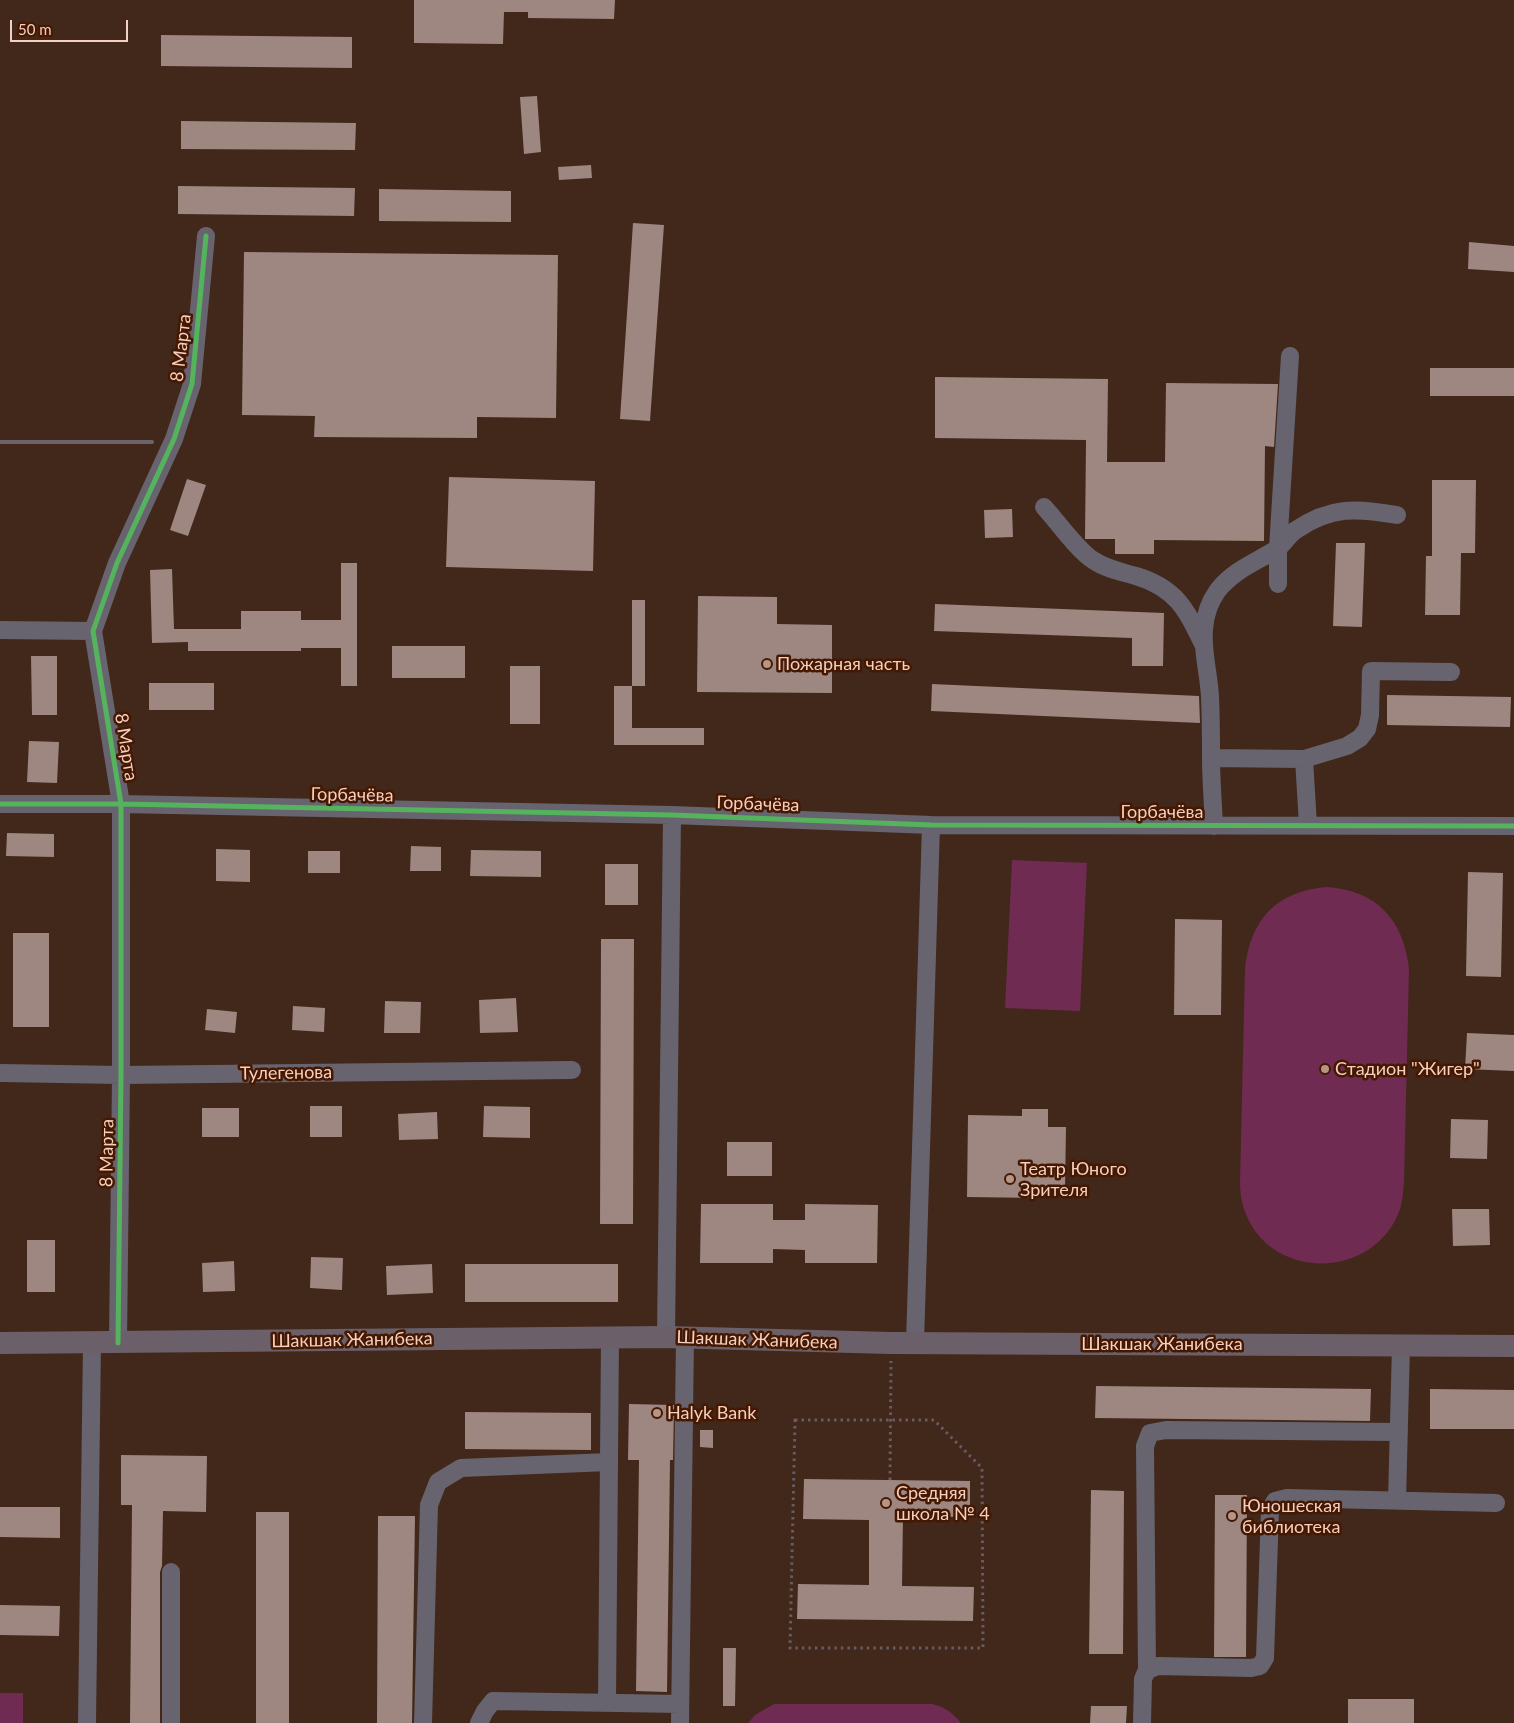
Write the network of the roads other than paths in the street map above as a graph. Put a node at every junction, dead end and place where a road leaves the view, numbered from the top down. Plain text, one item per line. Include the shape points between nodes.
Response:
1 (206, 236) dead end
2 (1290, 356) dead end
3 (1044, 507) dead end
4 (1397, 515) dead end
5 (1278, 548) junction
6 (1278, 584) dead end
7 (0, 630) edge
8 (93, 631) junction
9 (1204, 646) junction
10 (1451, 672) dead end
11 (1211, 758) junction
12 (1304, 759) junction
13 (0, 804) edge
14 (121, 804) junction
15 (672, 815) junction
16 (931, 825) junction
17 (1308, 825) junction
18 (1214, 826) junction
19 (1514, 826) edge
20 (572, 1070) dead end
21 (0, 1073) edge
22 (121, 1075) junction
23 (610, 1337) junction
24 (675, 1338) junction
25 (0, 1343) edge
26 (92, 1343) junction
27 (118, 1343) junction
28 (915, 1343) junction
29 (1401, 1346) junction
30 (1514, 1346) edge
31 (1399, 1432) junction
32 (609, 1462) junction
33 (1397, 1501) junction
34 (1496, 1503) dead end
35 (171, 1572) dead end
36 (1147, 1670) junction
37 (606, 1703) junction
38 (680, 1704) junction
39 (87, 1723) edge
40 (171, 1723) edge
41 (423, 1723) edge
42 (480, 1723) edge
43 (680, 1723) edge
44 (1142, 1723) edge

1 - 8 street, 8 Марта via 192,384 178,430 117,563
2 - 5 street
3 - 9 street via 1092,560 1140,577 1178,599
4 - 5 street via 1353,509 1329,514 1293,532
5 - 6 street
5 - 9 street via 1232,575 1218,590 1209,605
7 - 8 street
8 - 14 street, 8 Марта
9 - 11 street via 1210,688
10 - 12 street via 1371,671 1367,729 1347,746
11 - 12 street
11 - 18 street
12 - 17 street
13 - 14 street, Горбачёва
14 - 15 street, Горбачёва
14 - 22 street, 8 Марта
15 - 16 street, Горбачёва
15 - 24 street
16 - 18 street, Горбачёва
16 - 28 street
17 - 18 street, Горбачёва
17 - 19 street, Горбачёва
20 - 22 street, Тулегенова
21 - 22 street, Тулегенова
22 - 27 street, 8 Марта
23 - 24 main road, Шакшак Жанибека
23 - 27 main road, Шакшак Жанибека
23 - 32 street
24 - 28 main road, Шакшак Жанибека
24 - 38 street
25 - 26 main road, Шакшак Жанибека
26 - 27 main road, Шакшак Жанибека
26 - 39 street
28 - 29 main road, Шакшак Жанибека
29 - 30 main road, Шакшак Жанибека
29 - 31 street
31 - 33 street
31 - 36 street via 1166,1430 1150,1433 1145,1446
32 - 37 street
32 - 41 street via 461,1468 438,1482 429,1505
33 - 34 street
33 - 36 street via 1288,1498 1275,1501 1270,1510 1265,1658 1260,1666 1158,1666
35 - 40 street
36 - 44 street via 1142,1679
37 - 38 street
37 - 42 street via 493,1701
38 - 43 street

